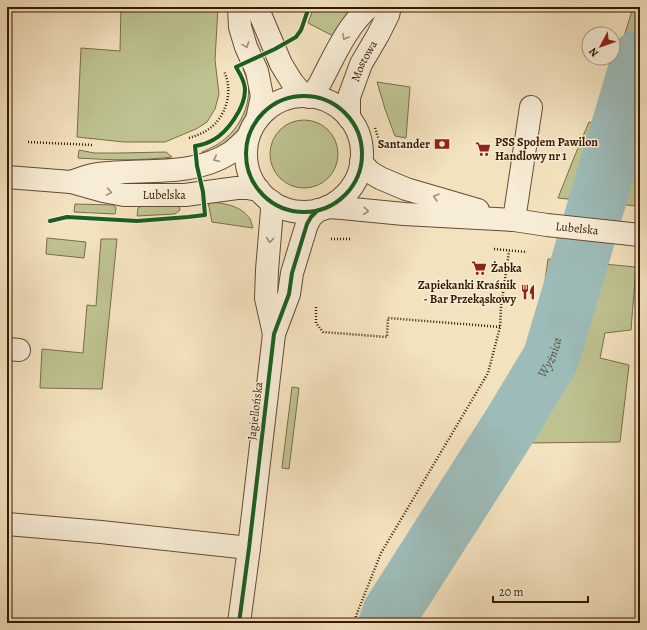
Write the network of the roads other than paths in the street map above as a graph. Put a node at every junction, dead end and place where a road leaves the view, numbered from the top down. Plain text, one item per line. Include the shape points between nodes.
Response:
1 (239, 7) edge
2 (257, 7) edge
3 (369, 7) edge
4 (390, 7) edge
5 (307, 96) junction
6 (531, 107) dead end
7 (349, 118) junction
8 (252, 128) junction
9 (361, 162) junction
10 (7, 177) edge
11 (72, 182) junction
12 (265, 196) junction
13 (322, 209) junction
14 (514, 220) junction
15 (639, 229) edge
16 (274, 334) junction
17 (7, 524) edge
18 (249, 548) junction
19 (239, 623) edge

1 -> 8 street via 240,28 257,71 262,96
2 - 5 street via 281,64 292,82
3 -> 5 street via 351,26 315,91
4 - 7 street, Mostowa via 348,96
5 - 7 street via 330,102
5 - 8 street via 278,101 266,109
6 - 14 street
7 - 9 street via 357,131 361,146
8 -> 11 street, Lubelska via 229,153 209,163 181,170 96,174
8 - 12 street via 246,155 247,162 250,174
9 - 13 street via 351,188
14 -> 9 street, Lubelska via 406,189 380,178
10 - 11 street, Lubelska
11 -> 12 street, Lubelska via 124,195 185,195 247,188
12 - 13 street via 281,207 293,211
12 -> 16 street, Jagiellońska via 272,210 266,298
13 -> 14 street, Lubelska via 342,208
13 - 16 street, Jagiellońska via 311,217 307,224 292,273 289,294
14 - 15 street, Lubelska via 609,232
16 - 18 street, Jagiellońska
17 - 18 street
18 - 19 street, Jagiellońska

